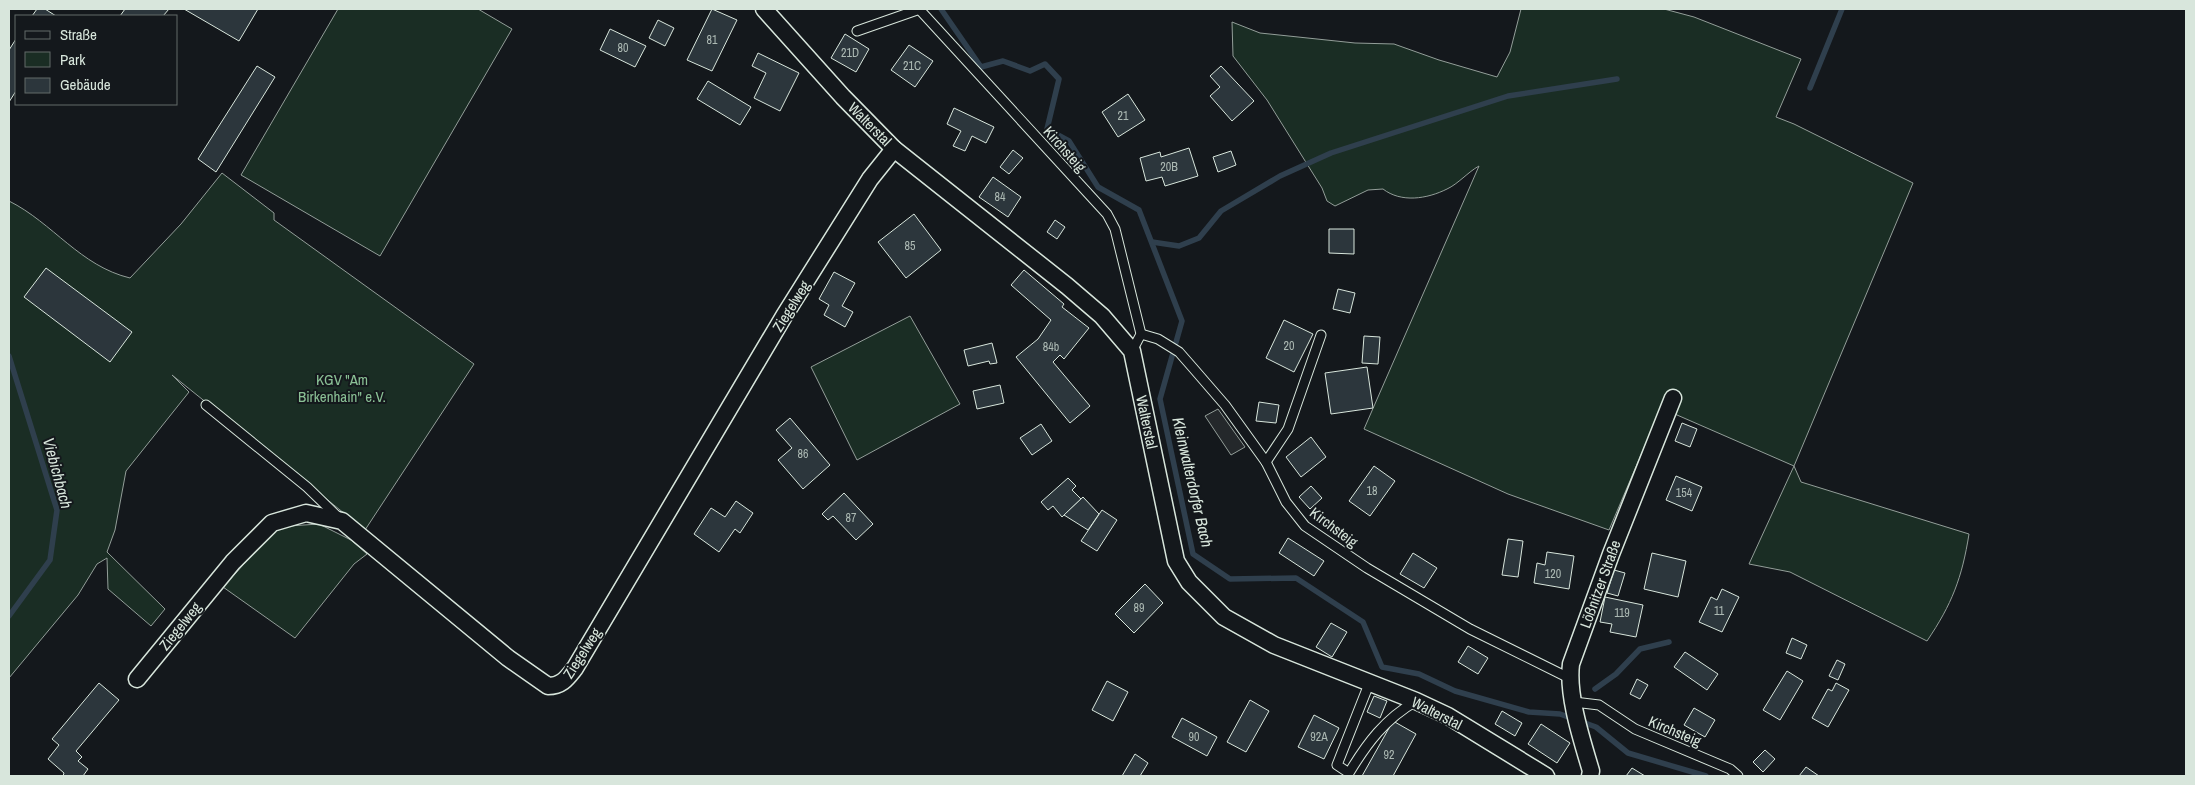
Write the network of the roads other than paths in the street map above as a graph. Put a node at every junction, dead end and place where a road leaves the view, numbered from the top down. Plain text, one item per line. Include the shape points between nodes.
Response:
1 (764, 9) edge
2 (919, 9) edge
3 (857, 31) dead end
4 (894, 148) junction
5 (1141, 334) junction
6 (1321, 335) dead end
7 (1132, 351) junction
8 (1673, 398) dead end
9 (206, 405) dead end
10 (1266, 462) junction
11 (342, 521) junction
12 (1569, 678) junction
13 (137, 679) dead end
14 (1368, 684) junction
15 (1416, 701) junction
16 (1575, 708) junction
17 (1546, 776) edge
18 (1590, 776) edge
19 (1738, 776) edge

1 - 4 street, Walterstal via 843,98
2 - 3 lane
2 - 5 lane, Kirchsteig via 1107,214 1115,228
4 - 7 street, Walterstal via 1067,286 1102,316
4 - 11 street, Ziegelweg via 870,179 784,316 564,682 548,686 508,658
5 - 7 lane
5 - 10 lane, Kirchsteig via 1158,339 1179,352
6 - 10 lane via 1288,428
7 - 14 street, Walterstal via 1176,561 1189,582 1224,617 1274,645
8 - 12 street, Lößnitzer Straße via 1611,554 1571,664
9 - 11 lane via 307,487
10 - 12 lane, Kirchsteig via 1286,502 1305,526 1367,568 1470,629
11 - 13 street, Ziegelweg via 306,513 272,524 233,562
12 - 16 street, Lößnitzer Straße
14 - 15 street, Walterstal
14 - 15 lane via 1336,765 1349,773 1384,724 1396,712
15 - 17 street, Walterstal via 1448,716
16 - 18 street, Lößnitzer Straße
16 - 19 lane, Kirchsteig via 1599,705 1635,729 1730,769

